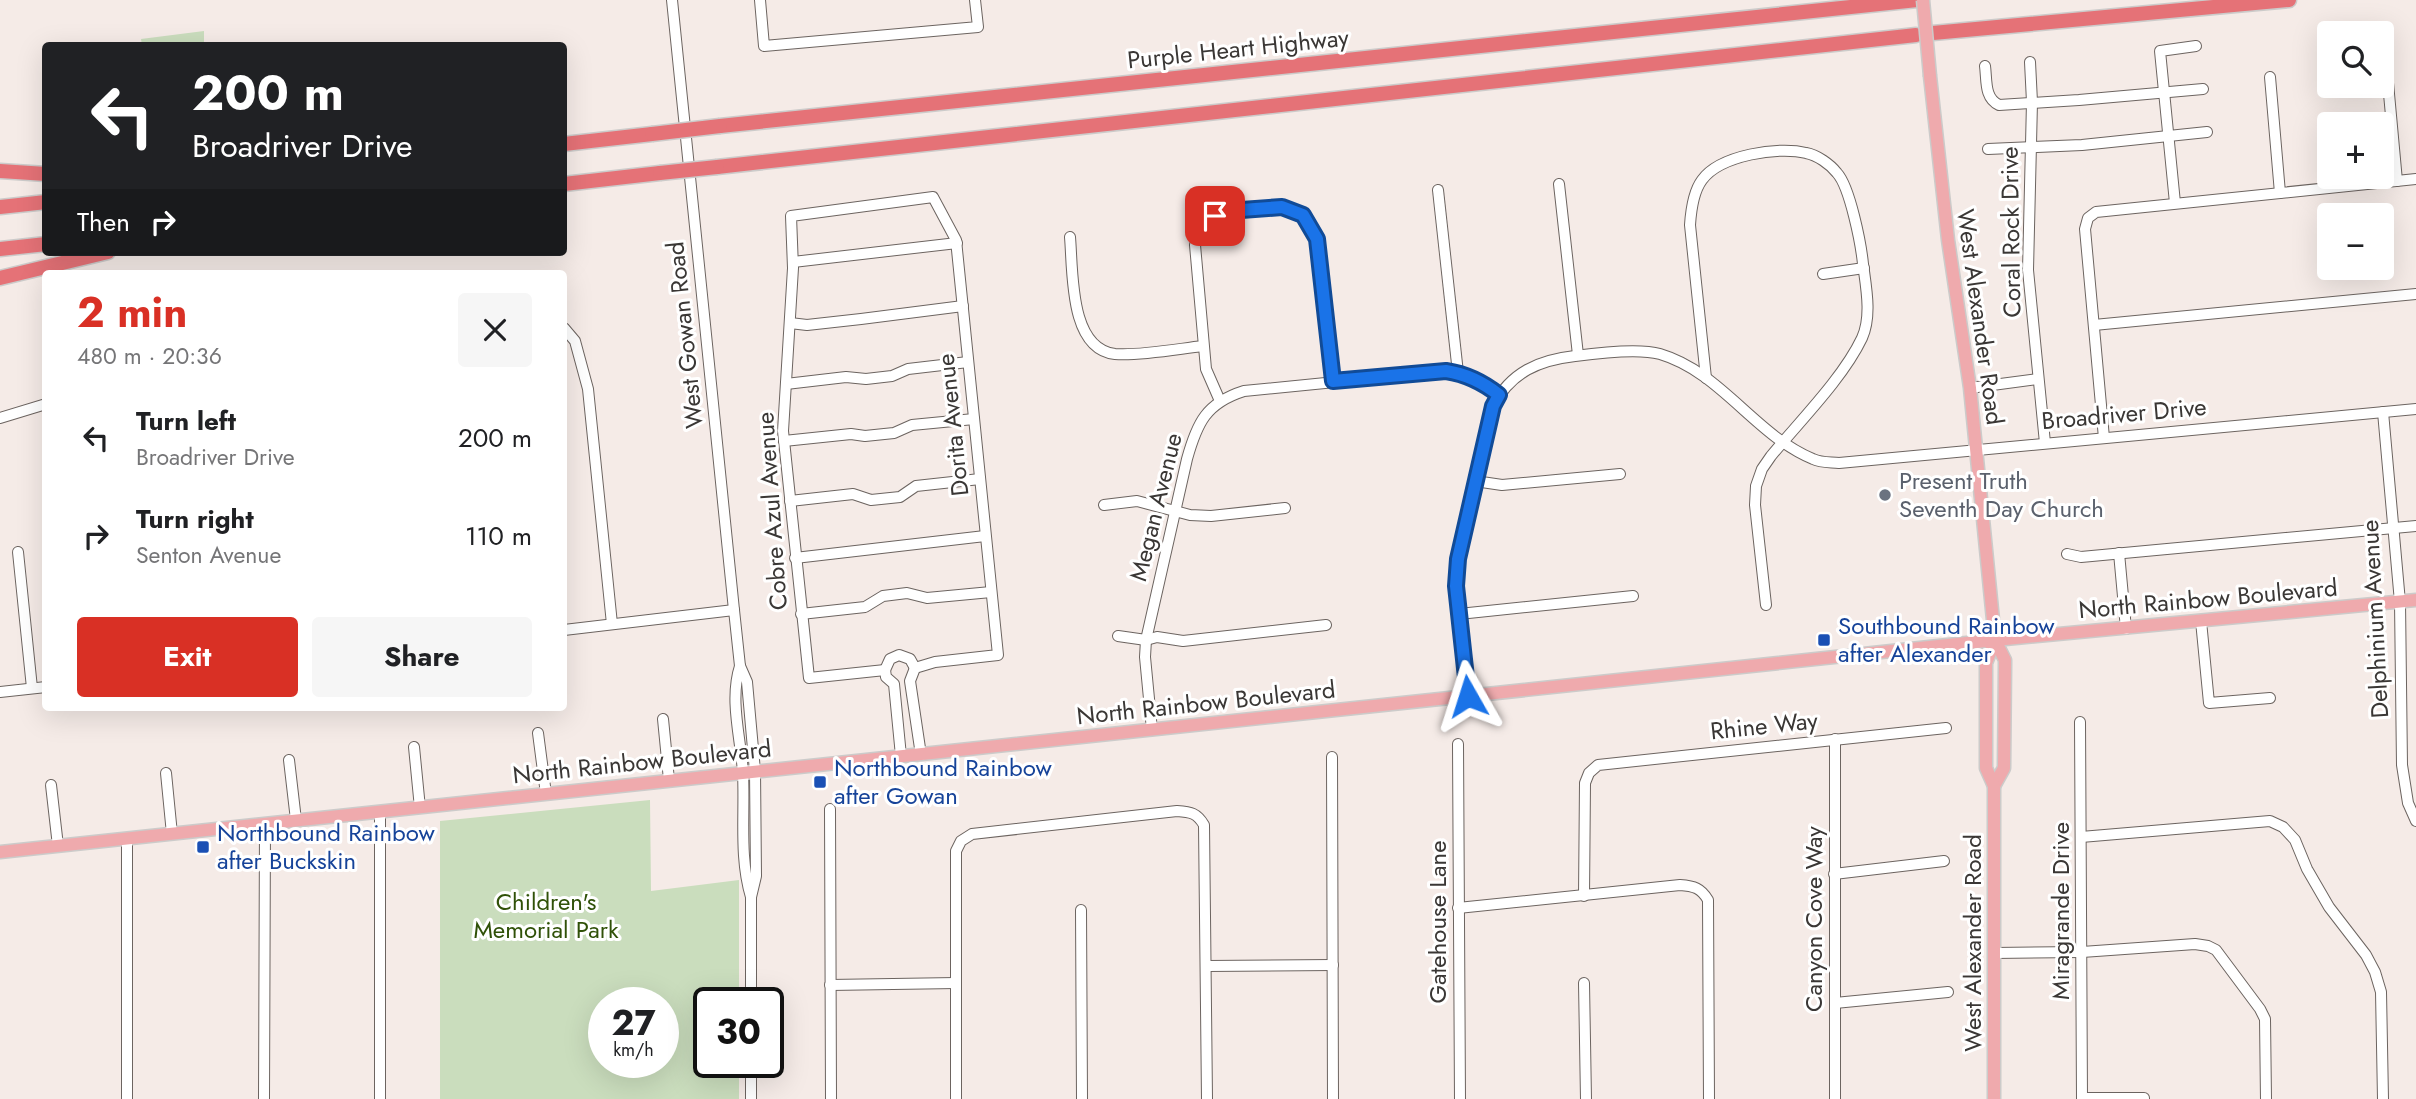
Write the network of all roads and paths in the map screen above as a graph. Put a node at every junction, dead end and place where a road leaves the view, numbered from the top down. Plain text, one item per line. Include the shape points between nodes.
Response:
1 (672, 0) edge
2 (760, 0) edge
3 (975, 0) edge
4 (1917, 0) edge
5 (1923, 0) edge
6 (2289, 0) edge
7 (1933, 33) dead end
8 (1916, 35) dead end
9 (2196, 46) dead end
10 (2030, 62) dead end
11 (1985, 66) dead end
12 (2270, 77) dead end
13 (2203, 89) dead end
14 (2163, 93) junction
15 (2389, 98) edge
16 (2032, 102) junction
17 (2207, 132) dead end
18 (2167, 137) junction
19 (567, 144) edge
20 (2031, 148) junction
21 (1988, 149) dead end
22 (0, 171) edge
23 (42, 174) edge
24 (2416, 179) edge
25 (2397, 181) junction
26 (567, 184) edge
27 (1559, 184) dead end
28 (1438, 190) dead end
29 (2280, 193) junction
30 (933, 197) joint
31 (42, 202) edge
32 (2175, 203) junction
33 (0, 207) edge
34 (1070, 237) dead end
35 (957, 243) junction
36 (42, 244) edge
37 (0, 249) edge
38 (91, 256) edge
39 (793, 262) junction
40 (1864, 268) junction
41 (1824, 274) dead end
42 (0, 278) edge
43 (2416, 294) edge
44 (963, 306) junction
45 (790, 323) junction
46 (2094, 325) junction
47 (567, 331) edge
48 (1203, 346) junction
49 (1578, 355) junction
50 (968, 362) junction
51 (1458, 373) junction
52 (1706, 378) junction
53 (2038, 379) junction
54 (1333, 381) junction
55 (786, 384) junction
56 (1970, 388) junction
57 (1499, 395) junction
58 (1220, 401) junction
59 (42, 405) edge
60 (2416, 409) edge
61 (2383, 412) junction
62 (0, 418) edge
63 (974, 419) junction
64 (2104, 438) junction
65 (784, 441) junction
66 (1783, 441) junction
67 (2045, 443) junction
68 (1976, 449) junction
69 (1620, 474) dead end
70 (980, 479) junction
71 (1475, 481) junction
72 (790, 501) junction
73 (1104, 505) dead end
74 (1285, 508) dead end
75 (1175, 511) junction
76 (2416, 526) edge
77 (2393, 528) junction
78 (985, 536) junction
79 (18, 552) dead end
80 (2119, 553) junction
81 (2067, 554) dead end
82 (795, 558) junction
83 (991, 592) junction
84 (1633, 596) dead end
85 (2416, 600) edge
86 (2400, 602) junction
87 (1766, 605) dead end
88 (734, 610) junction
89 (801, 614) junction
90 (1459, 614) junction
91 (2201, 621) junction
92 (612, 624) junction
93 (1326, 625) dead end
94 (2126, 629) junction
95 (567, 630) edge
96 (1118, 636) dead end
97 (1146, 640) junction
98 (1995, 640) junction
99 (915, 668) junction
100 (885, 670) junction
101 (42, 687) edge
102 (32, 688) junction
103 (0, 692) edge
104 (1468, 696) junction
105 (2270, 698) dead end
106 (663, 719) dead end
107 (2080, 722) dead end
108 (1946, 727) dead end
109 (1152, 730) junction
110 (538, 733) dead end
111 (1835, 739) junction
112 (1458, 744) dead end
113 (414, 747) dead end
114 (921, 755) junction
115 (901, 756) junction
116 (1332, 757) dead end
117 (289, 760) dead end
118 (749, 771) junction
119 (166, 773) dead end
120 (669, 780) junction
121 (51, 785) dead end
122 (1994, 786) junction
123 (546, 794) junction
124 (420, 808) junction
125 (830, 809) dead end
126 (380, 811) junction
127 (296, 820) junction
128 (2416, 821) edge
129 (265, 824) junction
130 (172, 834) junction
131 (2081, 837) junction
132 (127, 839) junction
133 (58, 846) junction
134 (0, 852) edge
135 (1944, 861) dead end
136 (1834, 874) junction
137 (1584, 896) junction
138 (1458, 908) junction
139 (1081, 910) dead end
140 (1994, 953) junction
141 (2082, 953) junction
142 (1333, 965) junction
143 (1206, 966) junction
144 (956, 983) junction
145 (1584, 984) dead end
146 (831, 985) junction
147 (751, 987) edge
148 (1948, 992) dead end
149 (1835, 1003) junction
150 (751, 1078) edge
151 (2082, 1098) edge
152 (2144, 1098) edge
153 (127, 1099) edge
154 (264, 1099) edge
155 (380, 1099) edge
156 (751, 1099) edge
157 (831, 1099) edge
158 (956, 1099) edge
159 (1082, 1099) edge
160 (1207, 1099) edge
161 (1333, 1099) edge
162 (1460, 1099) edge
163 (1586, 1099) edge
164 (1709, 1099) edge
165 (1835, 1099) edge
166 (1994, 1099) edge
167 (2266, 1099) edge
168 (2383, 1099) edge

1 - 88 street, West Gowan Road
2 - 3 street via 764,46 978,27
4 - 19 highway, Purple Heart Highway, bridge
5 - 56 main road, West Alexander Road, bridge via 1948,240
6 - 7 highway
8 - 26 highway, bridge
9 - 14 street via 2160,51
10 - 16 street, Coral Rock Drive
11 - 16 street via 1992,102
12 - 29 street
13 - 14 street
14 - 16 street
14 - 18 street
15 - 25 street
16 - 20 street, Coral Rock Drive
17 - 18 street
18 - 20 street
18 - 32 street
20 - 21 street
20 - 53 street, Coral Rock Drive via 2028,270
22 - 23 highway
24 - 25 street
25 - 29 street
27 - 49 street
28 - 51 street
29 - 32 street
30 - 35 street, Dorita Avenue
30 - 39 street, Cobre Azul Avenue via 791,216
31 - 33 highway
32 - 46 street via 2101,210 2088,218 2085,229
34 - 48 street via 1081,328 1097,347 1118,354
35 - 39 street
35 - 44 street, Dorita Avenue
36 - 37 highway
38 - 42 highway
39 - 45 street, Cobre Azul Avenue
40 - 41 street
40 - 52 street via 1844,183 1822,160 1785,151 1746,155 1710,171 1692,205 1690,225
40 - 66 street via 1867,314 1863,336 1846,365
43 - 46 street
44 - 45 street via 848,321
44 - 50 street, Dorita Avenue
45 - 55 street, Cobre Azul Avenue
46 - 64 street
47 - 92 street via 575,341 588,389
48 - 54 street via 1195,245 1206,225 1228,211 1282,207 1303,215 1317,239
48 - 58 street via 1206,369
49 - 52 street, Broadriver Drive via 1658,353
49 - 57 street, Broadriver Drive via 1549,359 1524,370
50 - 55 street via 908,369 891,376
50 - 63 street, Dorita Avenue
51 - 54 street
51 - 57 street
52 - 66 street, Broadriver Drive
53 - 56 street
53 - 67 street, Coral Rock Drive
54 - 58 street via 1244,391
55 - 65 street, Cobre Azul Avenue
56 - 68 main road, West Alexander Road
57 - 71 street
58 - 75 street, Megan Avenue via 1195,433
59 - 62 street
60 - 61 street, Broadriver Drive
61 - 64 street, Broadriver Drive
61 - 77 street, Delphinium Avenue
63 - 65 street via 912,425 894,433
63 - 70 street, Dorita Avenue
64 - 67 street, Broadriver Drive
65 - 72 street, Cobre Azul Avenue
66 - 68 street, Broadriver Drive via 1814,460 1839,463
66 - 87 street via 1762,469 1756,486
67 - 68 street, Broadriver Drive
68 - 98 main road, West Alexander Road
69 - 71 street via 1502,485
70 - 72 street via 916,486 900,497 871,500 853,495
70 - 78 street, Dorita Avenue
71 - 90 street via 1458,559
72 - 82 street, Cobre Azul Avenue
73 - 75 street via 1137,502
74 - 75 street via 1211,516
75 - 97 street, Megan Avenue
76 - 77 street
77 - 80 street
77 - 86 street, Delphinium Avenue
78 - 82 street
78 - 83 street, Dorita Avenue
79 - 102 street
80 - 81 street
80 - 94 street
82 - 89 street, Cobre Azul Avenue
83 - 89 street via 927,598 907,593 883,596 865,607
83 - 99 street, Dorita Avenue via 998,655
84 - 90 street
85 - 86 main road, North Rainbow Boulevard
86 - 91 main road, North Rainbow Boulevard
86 - 128 street, Delphinium Avenue via 2402,765
88 - 92 street
88 - 118 street, West Gowan Road via 740,666 747,682
89 - 100 street, Cobre Azul Avenue via 808,678
90 - 104 street
91 - 94 main road, North Rainbow Boulevard
91 - 105 street via 2209,703
92 - 95 street
93 - 97 street via 1182,641
94 - 98 main road, North Rainbow Boulevard
96 - 97 street
97 - 109 street, Megan Avenue
98 - 104 main road, North Rainbow Boulevard
98 - 122 main road, West Alexander Road via 1986,663 1986,768
98 - 122 main road, West Alexander Road via 2005,665 2004,768
99 - 100 street via 910,659 900,655 890,659
99 - 114 street via 910,681
100 - 115 street via 894,684
101 - 102 street
102 - 103 street
104 - 109 main road, North Rainbow Boulevard
106 - 120 street
107 - 131 street, Miragrande Drive
108 - 111 street, Rhine Way
109 - 114 main road, North Rainbow Boulevard
110 - 123 street
111 - 136 street, Canyon Cove Way
111 - 137 street, Rhine Way via 1598,765 1585,783
112 - 138 street, Gatehouse Lane
113 - 124 street
114 - 115 main road, North Rainbow Boulevard
115 - 118 main road, North Rainbow Boulevard
116 - 142 street
117 - 127 street
118 - 120 main road, North Rainbow Boulevard
118 - 147 street, West Gowan Road via 756,876 751,897
119 - 130 street
120 - 123 main road, North Rainbow Boulevard
121 - 133 street
122 - 140 main road, West Alexander Road
123 - 124 main road, North Rainbow Boulevard
124 - 126 main road, North Rainbow Boulevard
125 - 146 street
126 - 127 main road, North Rainbow Boulevard
126 - 155 street
127 - 129 main road, North Rainbow Boulevard
129 - 130 main road, North Rainbow Boulevard
129 - 154 street
130 - 132 main road, North Rainbow Boulevard
131 - 141 street, Miragrande Drive
131 - 168 street via 2270,821 2283,827 2295,840 2329,907 2375,972 2381,992
132 - 133 main road, North Rainbow Boulevard
132 - 153 street
133 - 134 main road, North Rainbow Boulevard
135 - 136 street
136 - 149 street, Canyon Cove Way
137 - 138 street
137 - 164 street via 1680,885 1702,890 1708,900
138 - 162 street, Gatehouse Lane
139 - 159 street
140 - 141 street
140 - 166 main road, West Alexander Road
141 - 151 street, Miragrande Drive
141 - 167 street via 2195,944 2216,950 2265,1019
142 - 143 street
142 - 161 street
143 - 144 street via 1204,825 1191,812 1177,811 972,834 961,841 956,851
143 - 160 street
144 - 146 street
144 - 158 street
145 - 163 street
146 - 157 street
148 - 149 street
149 - 165 street, Canyon Cove Way
150 - 156 street
151 - 152 street

